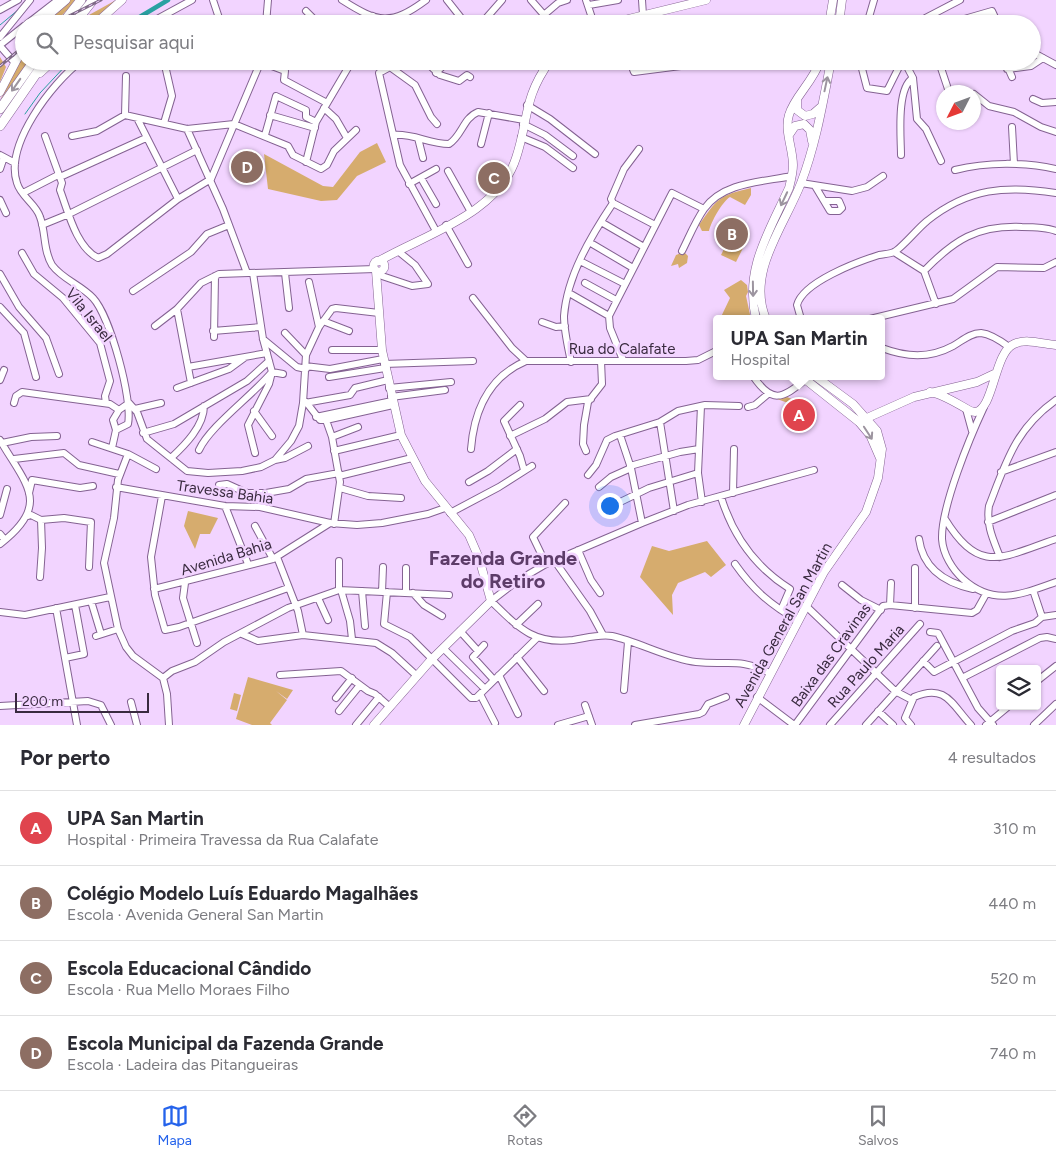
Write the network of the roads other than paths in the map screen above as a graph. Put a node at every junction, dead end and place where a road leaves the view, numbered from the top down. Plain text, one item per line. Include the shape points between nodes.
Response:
1 (18, 0) edge
2 (30, 0) edge
3 (58, 0) edge
4 (66, 0) edge
5 (81, 0) edge
6 (92, 0) edge
7 (122, 0) edge
8 (191, 0) edge
9 (213, 0) edge
10 (268, 0) edge
11 (342, 0) edge
12 (426, 0) edge
13 (447, 0) edge
14 (502, 0) edge
15 (530, 0) edge
16 (567, 0) edge
17 (618, 0) edge
18 (642, 0) edge
19 (706, 0) edge
20 (833, 0) edge
21 (842, 0) edge
22 (874, 0) edge
23 (960, 0) edge
24 (587, 3) edge
25 (0, 10) edge
26 (306, 11) dead end
27 (545, 14) joint
28 (18, 15) edge
29 (39, 15) edge
30 (48, 15) edge
31 (69, 15) edge
32 (81, 15) edge
33 (105, 15) edge
34 (165, 15) edge
35 (218, 15) edge
36 (267, 15) edge
37 (310, 15) edge
38 (371, 15) edge
39 (405, 15) edge
40 (459, 15) edge
41 (489, 15) edge
42 (591, 15) edge
43 (643, 15) joint
44 (830, 15) edge
45 (840, 15) edge
46 (870, 15) edge
47 (931, 15) edge
48 (981, 15) edge
49 (994, 15) edge
50 (15, 18) edge
51 (15, 33) edge
52 (0, 37) edge
53 (0, 45) edge
54 (1043, 58) edge
55 (15, 63) joint
56 (1056, 65) edge
57 (28, 70) edge
58 (38, 70) edge
59 (43, 70) edge
60 (72, 70) edge
61 (166, 70) edge
62 (258, 70) edge
63 (282, 70) edge
64 (347, 70) edge
65 (382, 70) edge
66 (397, 70) edge
67 (433, 70) edge
68 (439, 70) edge
69 (544, 70) edge
70 (633, 70) edge
71 (650, 70) edge
72 (816, 70) edge
73 (829, 70) edge
74 (862, 70) edge
75 (898, 70) edge
76 (908, 70) edge
77 (942, 70) edge
78 (1008, 70) edge
79 (436, 73) junction
80 (126, 76) dead end
81 (470, 77) dead end
82 (1012, 77) dead end
83 (913, 78) junction
84 (27, 85) junction
85 (947, 85) edge
86 (0, 92) edge
87 (1033, 99) dead end
88 (797, 100) junction
89 (981, 100) edge
90 (1056, 102) edge
91 (528, 105) junction
92 (325, 106) junction
93 (822, 107) junction
94 (0, 109) edge
95 (489, 113) junction
96 (125, 115) junction
97 (270, 115) junction
98 (137, 118) junction
99 (524, 122) junction
100 (164, 123) junction
101 (234, 124) junction
102 (437, 124) dead end
103 (315, 125) junction
104 (0, 126) edge
105 (1012, 127) dead end
106 (187, 129) junction
107 (356, 130) dead end
108 (1056, 132) edge
109 (393, 134) junction
110 (265, 135) junction
111 (789, 135) junction
112 (45, 136) dead end
113 (72, 136) dead end
114 (521, 137) junction
115 (146, 138) junction
116 (347, 138) junction
117 (418, 138) junction
118 (481, 144) dead end
119 (813, 146) junction
120 (639, 149) dead end
121 (197, 150) junction
122 (595, 154) dead end
123 (901, 155) dead end
124 (2, 156) edge
125 (573, 156) dead end
126 (423, 158) dead end
127 (941, 161) dead end
128 (306, 162) junction
129 (15, 163) junction
130 (1014, 164) junction
131 (0, 168) edge
132 (161, 168) junction
133 (574, 168) dead end
134 (436, 169) dead end
135 (1056, 169) edge
136 (955, 170) dead end
137 (448, 171) dead end
138 (59, 176) junction
139 (792, 176) junction
140 (883, 176) dead end
141 (421, 178) junction
142 (211, 179) junction
143 (801, 183) junction
144 (409, 184) junction
145 (815, 186) junction
146 (23, 193) junction
147 (1056, 193) edge
148 (178, 199) junction
149 (0, 200) edge
150 (826, 201) dead end
151 (613, 203) junction
152 (436, 204) dead end
153 (704, 209) junction
154 (471, 212) junction
155 (6, 213) dead end
156 (70, 214) junction
157 (601, 222) junction
158 (42, 225) junction
159 (446, 225) junction
160 (655, 225) junction
161 (229, 226) junction
162 (435, 229) junction
163 (1056, 230) edge
164 (589, 242) junction
165 (644, 247) junction
166 (682, 251) dead end
167 (398, 252) junction
168 (894, 252) junction
169 (22, 253) dead end
170 (580, 261) junction
171 (1056, 262) edge
172 (468, 264) dead end
173 (379, 268) junction
174 (633, 268) junction
175 (924, 271) junction
176 (250, 273) junction
177 (285, 273) junction
178 (0, 274) edge
179 (215, 276) junction
180 (309, 282) dead end
181 (585, 283) dead end
182 (625, 284) junction
183 (133, 291) dead end
184 (569, 293) junction
185 (474, 298) dead end
186 (616, 300) junction
187 (936, 304) junction
188 (0, 307) edge
189 (288, 308) dead end
190 (178, 309) junction
191 (379, 313) junction
192 (755, 315) edge
193 (765, 315) edge
194 (800, 315) edge
195 (609, 316) junction
196 (885, 316) edge
197 (542, 322) dead end
198 (321, 324) junction
199 (155, 326) dead end
200 (565, 326) junction
201 (261, 327) junction
202 (349, 332) dead end
203 (285, 333) dead end
204 (263, 338) junction
205 (1056, 345) edge
206 (1009, 347) junction
207 (885, 349) edge
208 (332, 350) dead end
209 (382, 350) junction
210 (713, 352) edge
211 (267, 353) junction
212 (306, 355) junction
213 (244, 357) junction
214 (473, 360) dead end
215 (623, 360) junction
216 (269, 361) junction
217 (526, 361) junction
218 (571, 362) junction
219 (602, 362) junction
220 (384, 364) junction
221 (188, 367) junction
222 (305, 368) junction
223 (4, 370) dead end
224 (272, 372) junction
225 (996, 373) junction
226 (59, 374) dead end
227 (283, 374) dead end
228 (36, 377) dead end
229 (329, 377) dead end
230 (0, 380) edge
231 (756, 380) edge
232 (801, 380) edge
233 (806, 380) edge
234 (820, 380) edge
235 (451, 382) dead end
236 (977, 382) junction
237 (191, 383) junction
238 (389, 384) junction
239 (177, 388) dead end
240 (445, 390) dead end
241 (930, 392) junction
242 (990, 392) junction
243 (768, 394) junction
244 (591, 398) junction
245 (1056, 400) edge
246 (392, 401) junction
247 (161, 402) dead end
248 (305, 402) junction
249 (14, 403) dead end
250 (129, 403) junction
251 (106, 404) junction
252 (520, 405) dead end
253 (204, 406) junction
254 (701, 406) junction
255 (740, 406) dead end
256 (748, 407) dead end
257 (984, 407) junction
258 (851, 408) junction
259 (134, 409) junction
260 (886, 409) junction
261 (966, 409) junction
262 (119, 410) junction
263 (254, 411) junction
264 (316, 417) junction
265 (867, 418) junction
266 (326, 420) junction
267 (660, 422) junction
268 (358, 428) dead end
269 (116, 430) junction
270 (877, 431) junction
271 (972, 432) junction
272 (143, 433) junction
273 (401, 435) junction
274 (620, 435) junction
275 (57, 436) dead end
276 (272, 436) dead end
277 (332, 436) junction
278 (510, 436) junction
279 (1, 442) edge
280 (92, 442) dead end
281 (308, 446) dead end
282 (112, 448) junction
283 (472, 449) dead end
284 (517, 449) junction
285 (699, 449) junction
286 (734, 449) dead end
287 (199, 450) dead end
288 (334, 451) junction
289 (586, 451) dead end
290 (1056, 452) edge
291 (255, 453) dead end
292 (128, 454) junction
293 (666, 456) junction
294 (171, 458) junction
295 (412, 458) junction
296 (880, 458) junction
297 (14, 459) junction
298 (275, 460) junction
299 (532, 466) dead end
300 (631, 467) junction
301 (156, 469) dead end
302 (524, 470) junction
303 (814, 470) dead end
304 (1001, 472) junction
305 (119, 474) junction
306 (698, 474) junction
307 (339, 475) junction
308 (588, 476) dead end
309 (469, 482) dead end
310 (669, 482) junction
311 (220, 485) dead end
312 (93, 486) dead end
313 (116, 487) junction
314 (599, 487) dead end
315 (340, 488) junction
316 (7, 489) dead end
317 (29, 493) junction
318 (636, 493) junction
319 (733, 494) junction
320 (162, 496) junction
321 (1056, 496) edge
322 (721, 497) junction
323 (401, 498) dead end
324 (702, 502) junction
325 (565, 503) dead end
326 (225, 506) junction
327 (612, 506) dead end
328 (447, 510) junction
329 (674, 511) junction
330 (0, 515) edge
331 (28, 516) junction
332 (945, 519) junction
333 (41, 520) junction
334 (988, 522) junction
335 (332, 523) junction
336 (642, 523) junction
337 (255, 526) dead end
338 (0, 534) edge
339 (919, 539) dead end
340 (1056, 539) edge
341 (3, 542) edge
342 (578, 550) junction
343 (1000, 557) junction
344 (275, 558) junction
345 (554, 560) junction
346 (339, 561) dead end
347 (248, 564) junction
348 (546, 564) junction
349 (735, 564) dead end
350 (89, 567) dead end
351 (383, 567) dead end
352 (406, 568) dead end
353 (915, 568) dead end
354 (40, 577) dead end
355 (1056, 582) edge
356 (186, 583) junction
357 (891, 583) dead end
358 (842, 585) dead end
359 (288, 588) junction
360 (154, 589) junction
361 (340, 590) junction
362 (977, 590) junction
363 (1033, 590) junction
364 (362, 591) junction
365 (385, 592) junction
366 (410, 593) junction
367 (600, 593) dead end
368 (986, 594) junction
369 (449, 595) dead end
370 (110, 597) junction
371 (318, 598) junction
372 (91, 601) junction
373 (491, 601) junction
374 (75, 604) junction
375 (538, 604) dead end
376 (296, 605) junction
377 (806, 606) junction
378 (886, 606) junction
379 (56, 608) junction
380 (915, 608) junction
381 (781, 610) junction
382 (0, 612) edge
383 (1056, 615) edge
384 (442, 616) dead end
385 (1042, 617) junction
386 (328, 620) dead end
387 (798, 621) junction
388 (191, 623) junction
389 (920, 624) dead end
390 (516, 625) junction
391 (365, 626) dead end
392 (118, 628) junction
393 (460, 631) junction
394 (930, 632) dead end
395 (242, 634) junction
396 (303, 635) junction
397 (603, 635) junction
398 (537, 638) junction
399 (352, 639) junction
400 (1056, 639) edge
401 (628, 642) junction
402 (197, 643) dead end
403 (484, 645) dead end
404 (937, 646) dead end
405 (443, 648) junction
406 (852, 649) junction
407 (478, 651) junction
408 (65, 658) junction
409 (517, 658) junction
410 (431, 660) junction
411 (923, 661) junction
412 (952, 661) junction
413 (1056, 666) edge
414 (877, 672) junction
415 (770, 674) junction
416 (280, 675) dead end
417 (417, 676) junction
418 (163, 678) junction
419 (352, 678) junction
420 (497, 678) junction
421 (962, 678) junction
422 (1041, 678) edge
423 (360, 685) junction
424 (485, 689) junction
425 (624, 690) dead end
426 (544, 691) dead end
427 (895, 691) junction
428 (480, 694) junction
429 (379, 697) junction
430 (726, 697) dead end
431 (757, 697) junction
432 (336, 698) dead end
433 (912, 700) junction
434 (72, 701) junction
435 (131, 702) dead end
436 (1056, 704) edge
437 (585, 705) dead end
438 (0, 706) edge
439 (390, 707) junction
440 (1005, 710) edge
441 (339, 711) dead end
442 (878, 711) junction
443 (518, 714) dead end
444 (589, 716) junction
445 (495, 723) dead end
446 (989, 724) edge
447 (77, 725) edge
448 (111, 725) edge
449 (137, 725) edge
450 (169, 725) edge
451 (356, 725) edge
452 (374, 725) edge
453 (558, 725) edge
454 (592, 725) edge
455 (635, 725) edge
456 (744, 725) edge
457 (794, 725) edge
458 (830, 725) edge
459 (866, 725) edge
460 (892, 725) edge
461 (911, 725) edge
462 (971, 725) edge
463 (1034, 725) edge

1 - 25 street
2 - 28 street
3 - 29 street
4 - 30 main road
5 - 31 highway
6 - 32 highway
7 - 33 main road
8 - 34 street
9 - 35 street
10 - 36 street
11 - 38 street
12 - 39 street
13 - 40 street
14 - 41 street
15 - 27 street
16 - 27 street
17 - 24 street
18 - 43 street
19 - 43 main road
20 - 44 main road
21 - 45 main road
22 - 46 street
23 - 47 street
24 - 42 street
26 - 37 street
48 - 49 street via 992,12
50 - 52 street
51 - 53 street
53 - 55 street
54 - 56 street
55 - 86 main road
57 -> 94 highway
58 - 84 highway
59 - 84 main road
60 - 129 street via 36,111 26,128
61 - 100 street via 172,96
62 - 101 street
63 - 92 street via 284,80
64 - 92 street
65 - 109 street via 380,72
66 - 102 street via 415,85
67 - 79 street
68 - 79 street
69 - 91 main road
70 - 71 street
72 - 88 main road
93 -> 73 main road
74 - 75 street via 867,88 886,91
76 - 83 street
77 - 85 street
78 - 82 street
79 - 81 street via 459,82
80 - 96 street
83 - 123 street via 906,85 902,108
83 - 127 street via 917,119 926,129
84 - 104 highway
87 - 90 street via 1042,103
88 - 93 main road via 797,110 805,116
88 - 111 main road via 789,113
89 - 108 street via 989,106 1014,112 1041,128
91 - 99 main road
91 - 122 street
92 - 103 street
92 - 116 street
93 - 119 main road
95 - 99 street
95 - 117 street via 474,114 449,144
95 - 118 street
96 - 98 street
96 - 113 street via 97,131
97 - 103 street
97 - 103 street via 276,96 304,110 306,117
97 - 110 street
98 - 100 street
98 - 115 street
99 - 114 main road
99 - 125 street
100 - 106 street
101 - 106 street
101 - 110 street
101 - 142 street
103 - 128 street
105 - 130 street
106 - 121 street
107 - 116 street
109 - 117 street via 406,133
109 - 144 street via 400,165
110 - 128 street via 288,146 293,155
111 - 119 main road via 795,126 804,124 810,130
111 - 139 main road
112 - 138 street
114 - 133 street via 545,147
114 - 154 main road via 505,182 491,198
115 - 132 street
115 - 138 street
116 - 128 street via 321,169
117 - 126 street
119 - 143 main road
120 - 151 street via 624,168
121 - 132 street
121 - 142 street
124 - 129 street
124 - 131 street
129 - 146 street via 16,180
130 - 135 street
130 - 136 street
132 - 148 street
132 - 156 street
134 - 141 street
137 - 154 street
138 - 146 street
138 - 156 street via 60,190
139 - 153 street via 731,188
139 -> 192 main road via 755,266 752,288
140 - 145 street via 856,190
141 - 144 street
141 - 152 street
142 - 148 street
142 - 161 street
143 - 145 street
143 - 193 main road via 762,272 760,294
144 - 162 street
145 - 150 street
146 - 158 street via 36,209
147 - 168 street via 1004,188 975,194 928,220
148 - 156 street via 98,258 82,243
149 - 155 street
151 - 157 street
151 - 160 street
153 - 160 street via 672,194
153 - 166 street
154 - 159 main road
156 - 158 street
157 - 164 street
157 - 165 street
158 - 250 street via 52,264 92,296 101,308
159 - 162 main road
159 - 172 street
160 - 165 street
161 - 176 street
161 - 183 street via 207,234 191,252
162 - 167 main road
163 - 175 street via 1014,226 983,229 954,243
164 - 170 street
164 - 174 street
165 - 174 street
167 - 173 main road
167 - 173 street via 415,265 428,284 412,286
168 - 175 street
168 - 194 street via 812,285 799,299
169 - 251 street, Vila Israel via 34,274 63,298 100,343 110,381
170 - 182 street
170 - 184 street
171 - 187 street via 1044,268 997,267 961,295
173 - 177 street
173 - 191 main road
174 - 182 street
175 - 187 street
176 - 177 street
176 - 179 street
176 - 201 street
177 - 189 street
178 - 226 street via 19,307 46,338
179 - 190 street via 195,288
179 - 201 street via 214,334
180 - 198 street
181 - 186 street
182 - 186 street
184 - 195 street
184 - 200 street
185 - 217 street via 512,348
186 - 195 street
187 - 196 street
188 - 228 street via 24,333
190 - 199 street
190 - 221 street
191 - 198 street via 336,308
191 - 209 main road
195 - 215 street via 610,328
197 - 200 street
198 - 202 street
198 - 212 street
200 - 218 street
201 - 204 street
203 - 212 street
204 - 211 street
204 - 222 street via 297,367
205 - 206 main road via 1018,342
206 - 207 street via 982,333 924,356 902,355
206 - 225 main road
208 - 209 street
209 - 220 main road
210 - 215 street, Rua do Calafate via 698,360
211 - 213 street
211 - 216 street
212 - 222 street
213 - 221 street
213 - 237 street via 229,369
214 - 220 street
215 - 219 street, Rua do Calafate
216 - 224 street
216 - 253 street via 247,381
217 - 218 street, Rua do Calafate
217 - 283 street via 508,372 485,396 475,419
218 - 219 street, Rua do Calafate
219 - 244 street via 602,384
220 - 222 street
220 - 229 street
220 - 238 main road
221 - 237 street
222 - 248 street
223 - 230 street
224 - 227 street
224 - 263 street
224 - 287 street via 206,437
225 - 236 main road
225 - 242 main road
231 - 243 street
232 - 243 street via 784,395
233 - 258 main road, Avenida General San Martin
234 - 258 main road, Avenida General San Martin
235 - 238 street
236 - 241 main road
236 - 242 main road
237 - 239 street
238 - 246 main road
238 - 248 street via 355,388 352,394
240 - 246 street
241 - 260 main road
241 - 261 main road via 950,398
242 - 257 main road
243 - 256 street
244 - 278 street via 567,402
244 - 289 street via 583,430
245 - 304 street via 1024,427
246 - 264 street
246 - 266 street
246 - 273 main road
247 - 259 street
248 - 264 street
248 - 298 street via 299,426
249 - 251 street via 16,396 28,392
250 - 259 street
250 - 262 street
250 - 269 street via 128,424
251 - 262 street
252 - 278 street via 504,421
253 - 272 street via 174,424
253 - 294 street via 204,415 197,427
254 - 255 street
254 - 267 street via 674,412
254 - 285 street
257 - 261 main road via 977,412
257 - 271 street
258 - 260 main road
258 - 265 main road, Avenida General San Martin
258 -> 296 main road, Avenida General San Martin via 870,435
259 - 272 street
260 - 265 main road
260 - 270 main road via 879,419
261 - 271 street
262 - 269 street via 113,420
263 - 276 street
263 - 291 street via 248,426
264 - 266 street
265 - 270 main road, Avenida General San Martin
266 - 277 street
267 - 274 street
267 - 293 street
268 - 277 street
269 - 282 street
270 - 296 main road, Avenida General San Martin via 882,449
271 - 332 street
272 - 294 street via 154,447
273 - 288 street
273 - 295 main road
274 - 300 street
274 - 308 street via 607,440
275 - 279 street
277 - 288 street
278 - 284 street
279 - 297 street
280 - 282 street
281 - 298 street
282 - 292 street
284 - 302 street
284 - 309 street
285 - 293 street
285 - 306 street
286 - 319 street
288 - 307 street
290 - 304 street
292 - 301 street
292 - 305 street
293 - 300 street
293 - 310 street
294 - 298 street via 184,470 200,473 252,469
295 - 307 street
295 - 328 main road
296 - 377 main road, Avenida General San Martin via 878,478 866,512 827,567
297 - 305 street via 64,453 79,465
297 - 317 street
299 - 302 street
300 - 314 street
300 - 318 street
302 - 328 street via 499,487
303 - 319 street
304 - 334 street via 988,506
305 - 313 street
306 - 310 street
306 - 324 street
307 - 311 street via 306,480 288,489 266,493 247,493 227,484
307 - 315 street
310 - 318 street
310 - 329 street
312 - 317 street via 80,488 32,480
313 - 320 street, Travessa Bahia
313 - 370 street via 114,518 104,560
315 - 323 street via 368,496
315 - 335 street
316 - 330 street
317 - 331 street via 31,508
318 - 327 street
318 - 336 street
319 - 322 street
320 - 326 street, Travessa Bahia
320 - 360 street via 151,558
321 - 334 street
322 - 324 street
322 - 381 street via 745,548 790,588
324 - 329 street
325 - 348 street via 533,537
326 - 335 street, Travessa Bahia via 260,507
326 - 347 street
328 - 335 street via 369,525
328 - 373 main road via 469,536
329 - 336 street
331 - 333 street via 31,514
331 - 341 street via 20,528
332 - 343 street via 969,550 979,556
332 - 362 street via 942,541 945,553 959,575
333 - 350 street via 64,518 91,522
333 - 354 street
334 - 343 street
335 - 344 street, Avenida Bahia
336 - 342 street
337 - 344 street
338 - 341 street
339 - 362 street via 925,558 941,577
340 - 343 street
342 - 345 street
342 - 367 street
344 - 347 street, Avenida Bahia
344 - 359 street
345 - 348 street
345 - 397 street
346 - 361 street
347 - 356 street, Avenida Bahia
348 - 373 street
349 - 381 street via 750,586
351 - 365 street
352 - 366 street
353 - 380 street
355 - 363 street
356 - 360 street, Avenida Bahia
356 - 388 street via 183,598
357 - 378 street
358 - 378 street via 861,600
359 - 376 street
359 - 388 street
360 - 388 street via 161,623 166,630
361 - 364 street
361 - 371 street
361 - 399 street
362 - 368 street
363 - 368 street via 1011,596
363 - 385 street
364 - 365 street
364 - 391 street
365 - 366 street
365 - 410 street via 384,624 410,638
366 - 369 street
366 - 384 street
368 - 380 street via 975,612
370 - 372 street
370 - 392 street
371 - 376 street
371 - 386 street
372 - 374 street
372 - 392 street via 99,635
373 - 390 street
373 - 393 main road
374 - 379 street
374 - 408 street via 84,654
375 - 390 street
376 - 395 street
376 - 396 street
377 - 387 main road, Avenida General San Martin
377 - 406 street
378 - 380 street
378 - 406 street, Baixa das Cravinas
379 - 382 street via 20,616
379 - 408 street
381 - 387 street
383 - 385 street
385 - 412 street
387 - 415 main road, Avenida General San Martin
388 - 402 street
389 - 414 street, Rua Paulo Maria
390 - 398 street
392 - 418 street via 129,652
393 - 405 main road
393 - 407 street
394 - 412 street via 938,633
395 - 396 street via 258,641
395 - 418 street
396 - 399 street
397 - 398 street via 557,641
397 - 401 street
398 - 409 street
399 - 417 street via 384,647
400 - 421 street via 1040,638
401 - 415 street via 682,660 743,662
401 - 425 street
403 - 407 street
404 - 411 street
405 - 410 main road
405 - 424 street
406 - 414 street
406 - 457 street, Baixa das Cravinas
407 - 420 street via 473,659
408 - 434 street
409 - 420 street
409 - 426 street
410 - 417 main road
410 - 428 street via 473,699
411 - 412 street via 934,672
411 - 427 street
412 - 421 street
413 - 422 street
414 - 427 street
414 - 458 street, Rua Paulo Maria
415 - 431 main road, Avenida General San Martin
416 - 419 street via 340,671
417 - 439 main road
418 - 450 street
419 - 423 street
419 - 432 street
420 - 424 street
420 - 443 street
421 - 446 street
423 - 429 street
423 - 441 street
424 - 428 street
427 - 433 street
427 - 442 street
428 - 445 street
429 - 439 street
429 - 451 street
430 - 455 street via 708,704 701,714
431 - 456 main road, Avenida General San Martin
431 - 457 street
433 - 461 street via 904,718
433 - 462 street via 916,696 944,694
434 - 438 street
434 - 447 street
434 - 448 street via 96,703 104,709
435 - 449 street
436 - 463 street
437 - 444 street
439 - 452 main road
440 - 446 street
442 - 459 street
442 - 460 street
444 - 453 street
444 - 454 street

